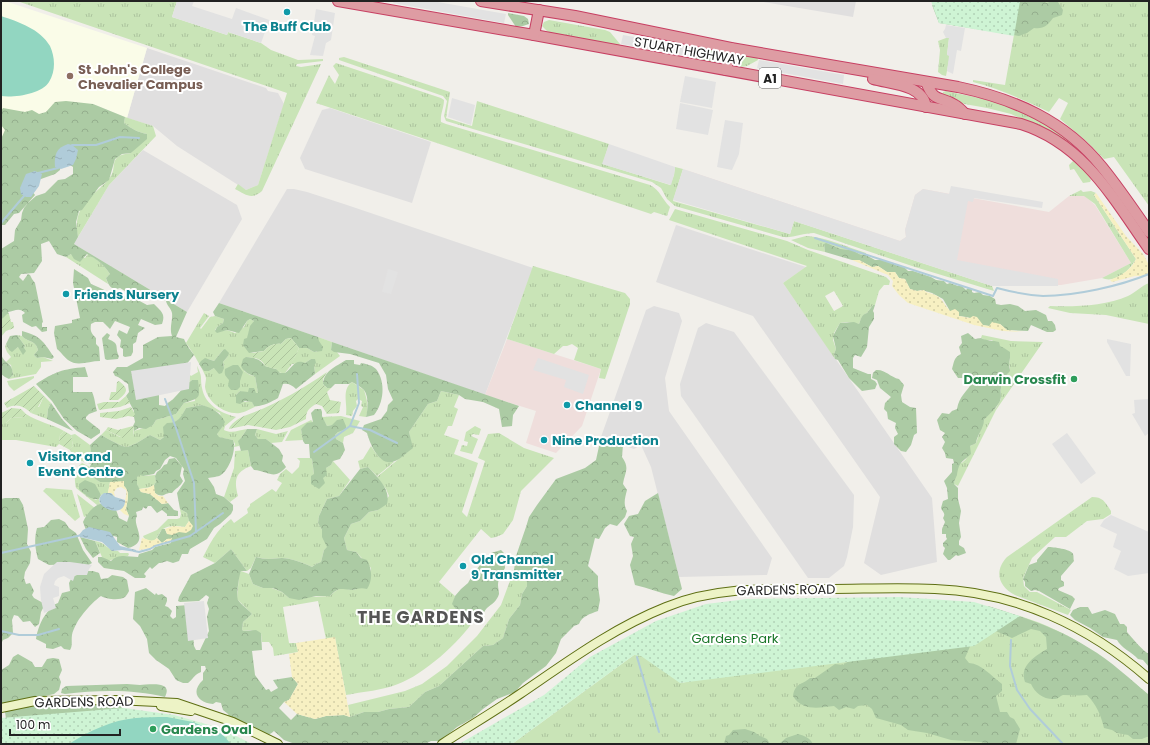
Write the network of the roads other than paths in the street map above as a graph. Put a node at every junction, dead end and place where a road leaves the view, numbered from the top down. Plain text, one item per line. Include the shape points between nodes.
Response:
1 (338, 1) edge
2 (481, 1) edge
3 (357, 2) edge
4 (539, 10) junction
5 (534, 35) junction
6 (731, 48) junction
7 (835, 66) junction
8 (726, 70) junction
9 (926, 82) junction
10 (926, 107) junction
11 (965, 114) junction
12 (1149, 232) edge
13 (1149, 249) edge
14 (1149, 679) edge
15 (1, 708) edge
16 (278, 744) edge
17 (442, 744) edge

1 - 3 highway, STUART HIGHWAY / A1
2 - 4 highway, STUART HIGHWAY / A1
3 - 5 highway, STUART HIGHWAY / A1
4 - 5 highway
4 - 6 highway, STUART HIGHWAY / A1
5 - 8 highway, STUART HIGHWAY / A1
6 - 7 highway, STUART HIGHWAY / A1
6 - 8 highway
7 - 9 highway, STUART HIGHWAY / A1
7 - 10 highway via 909,88 923,96
8 - 10 highway, STUART HIGHWAY / A1
9 - 11 highway via 935,97 955,105
9 - 12 highway, STUART HIGHWAY / A1 via 976,91 1010,101 1051,122 1078,141 1103,167
10 - 11 highway, STUART HIGHWAY / A1
11 - 13 highway, STUART HIGHWAY / A1 via 1029,127 1044,133 1067,148 1102,182
14 - 17 street, GARDENS ROAD via 1116,652 1072,624 1032,608 991,596 924,588 748,589 709,593 637,619 609,634
15 - 16 street, GARDENS ROAD via 35,702 116,700 177,703 234,722

